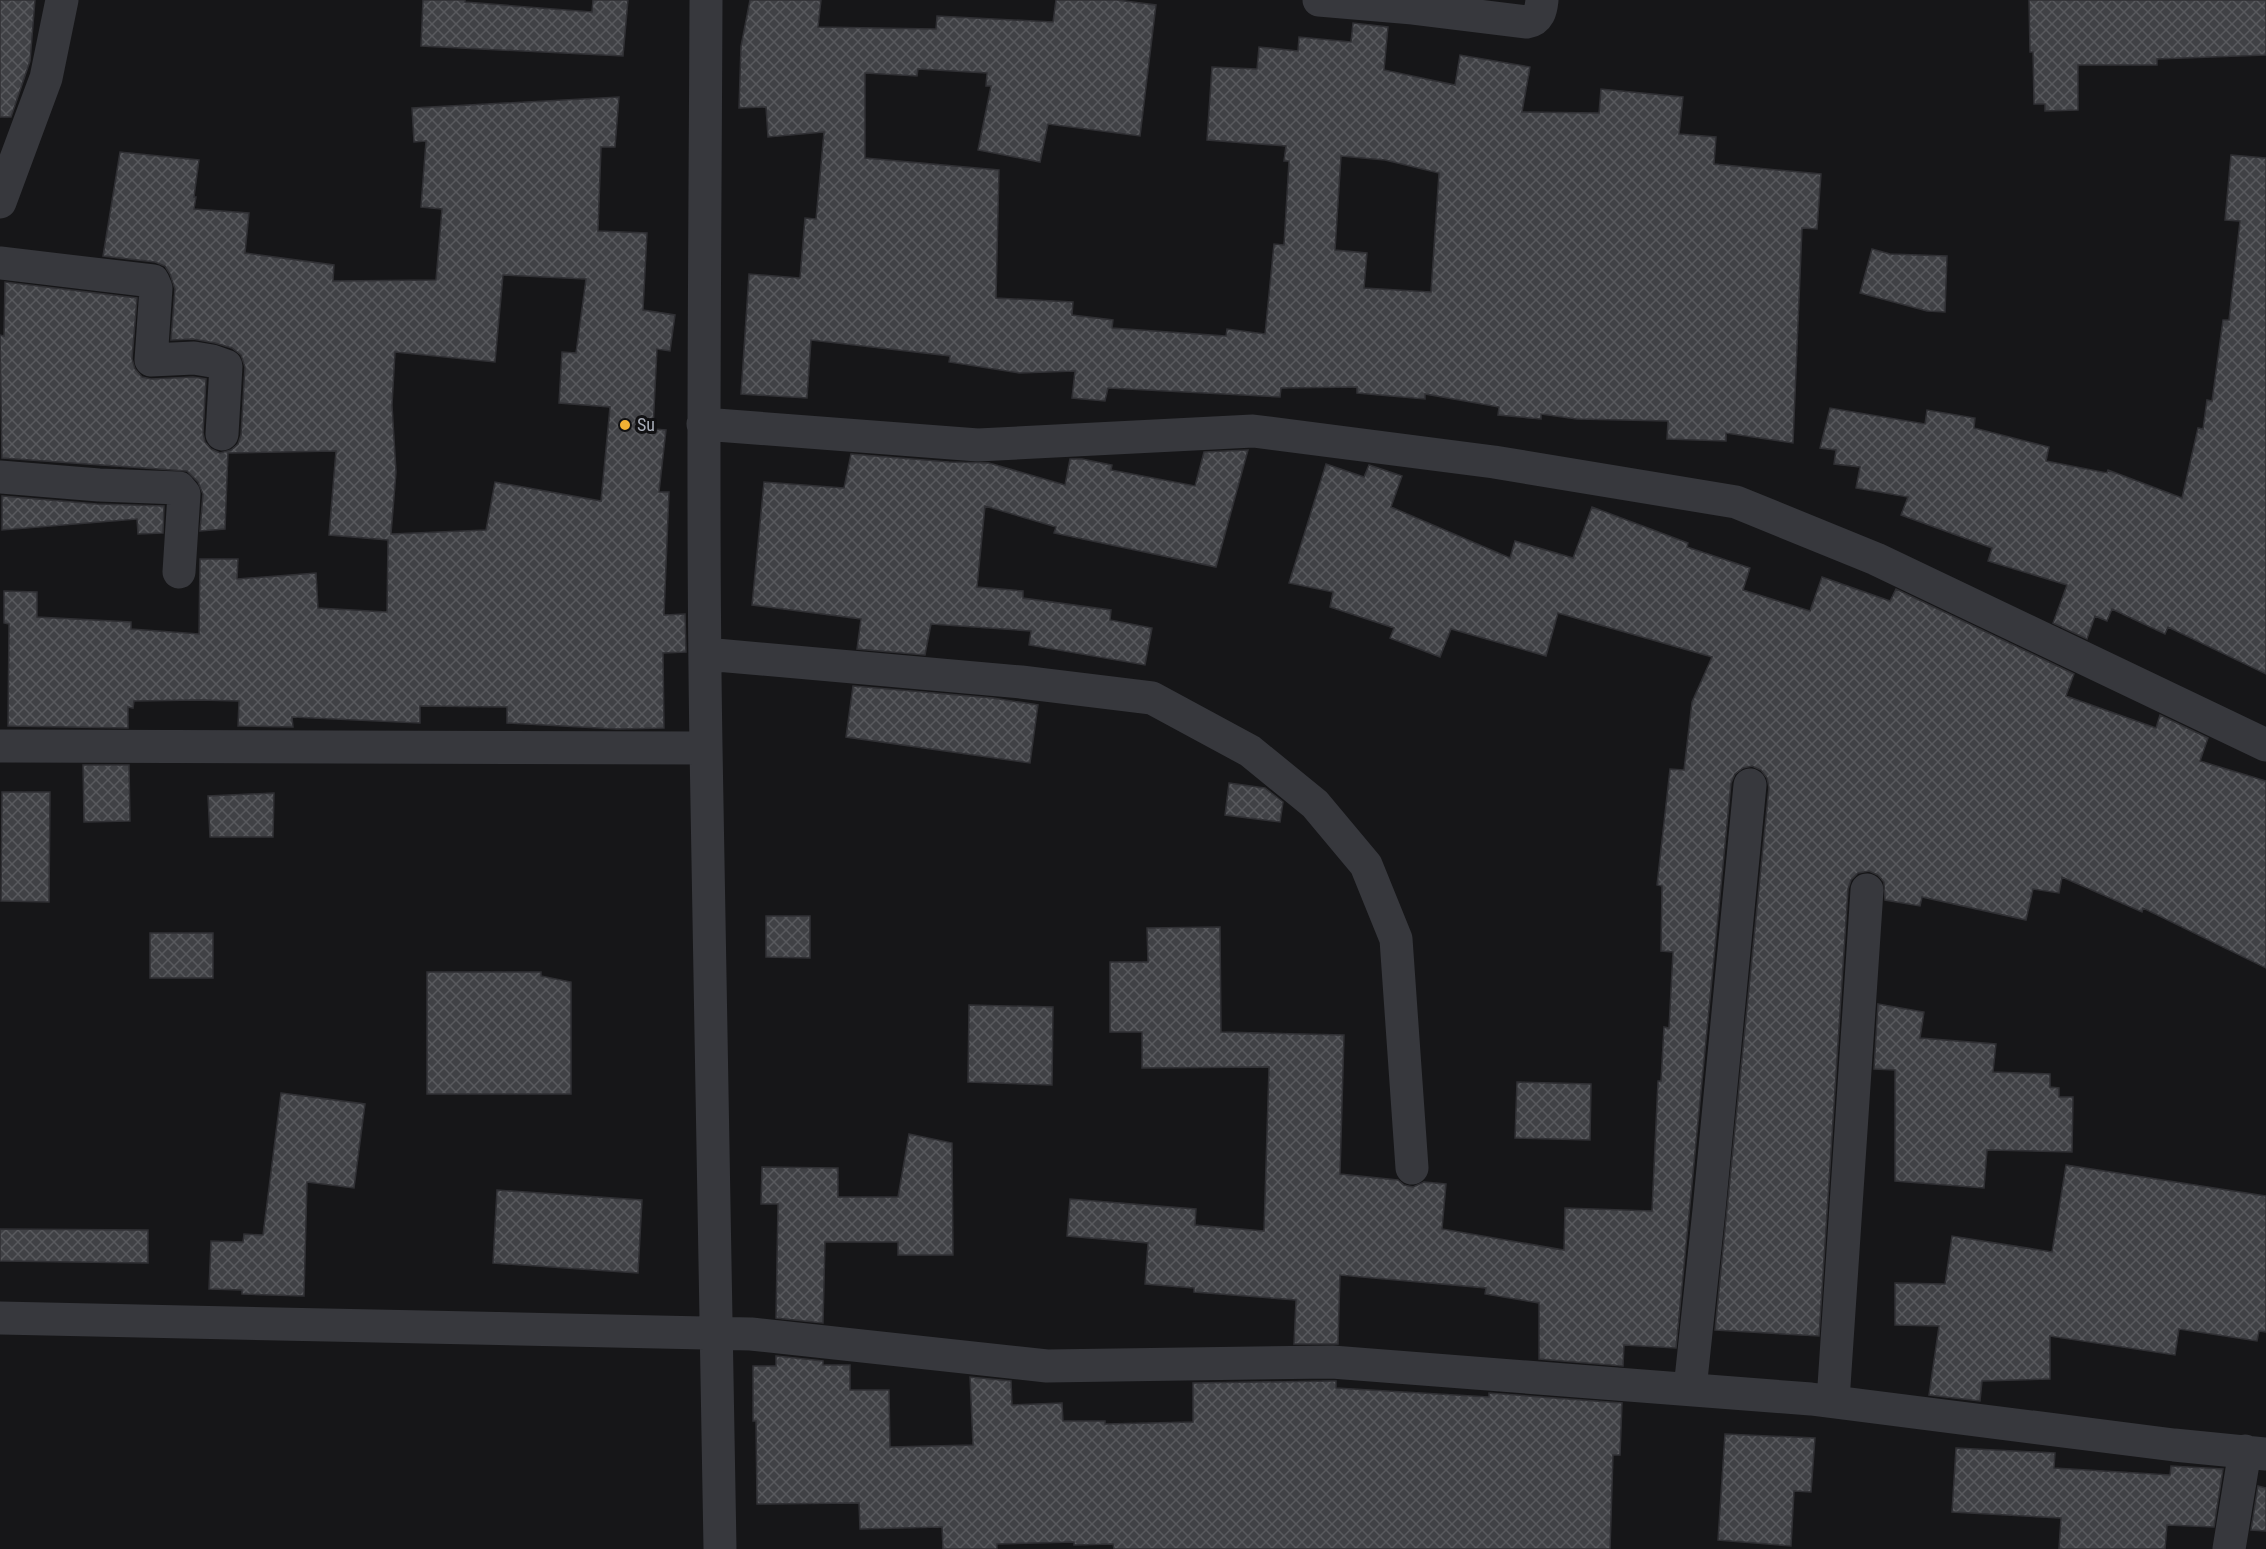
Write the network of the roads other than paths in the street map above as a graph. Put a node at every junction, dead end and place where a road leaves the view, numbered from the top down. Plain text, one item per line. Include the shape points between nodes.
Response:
1 (62, 0) edge
2 (706, 0) edge
3 (1319, 0) edge
4 (1542, 0) edge
5 (0, 202) edge
6 (0, 263) edge
7 (704, 424) junction
8 (222, 434) dead end
9 (0, 477) edge
10 (179, 572) dead end
11 (705, 654) junction
12 (2266, 745) edge
13 (0, 746) edge
14 (705, 748) junction
15 (1750, 785) dead end
16 (1867, 890) dead end
17 (1412, 1168) dead end
18 (0, 1317) edge
19 (718, 1334) junction
20 (1690, 1389) junction
21 (1833, 1401) junction
22 (2255, 1453) edge
23 (720, 1549) edge
24 (2229, 1549) edge

1 - 5 street via 46,78
2 - 7 street
3 - 4 street via 1527,22 1536,19
6 - 8 street via 153,281 156,288 151,360 194,358 226,366
7 - 11 street
7 - 12 street via 978,445 1253,431 1494,462 1736,502 1876,559
9 - 10 street via 179,488 184,494
11 - 14 street
11 - 17 street via 1021,682 1152,698 1250,752 1315,804 1366,865 1396,939
13 - 14 street
14 - 19 street
15 - 20 street
16 - 21 street
18 - 19 street
19 - 20 street via 752,1334 1047,1366 1332,1362
19 - 23 street
20 - 21 street
21 - 22 street
22 - 24 street

